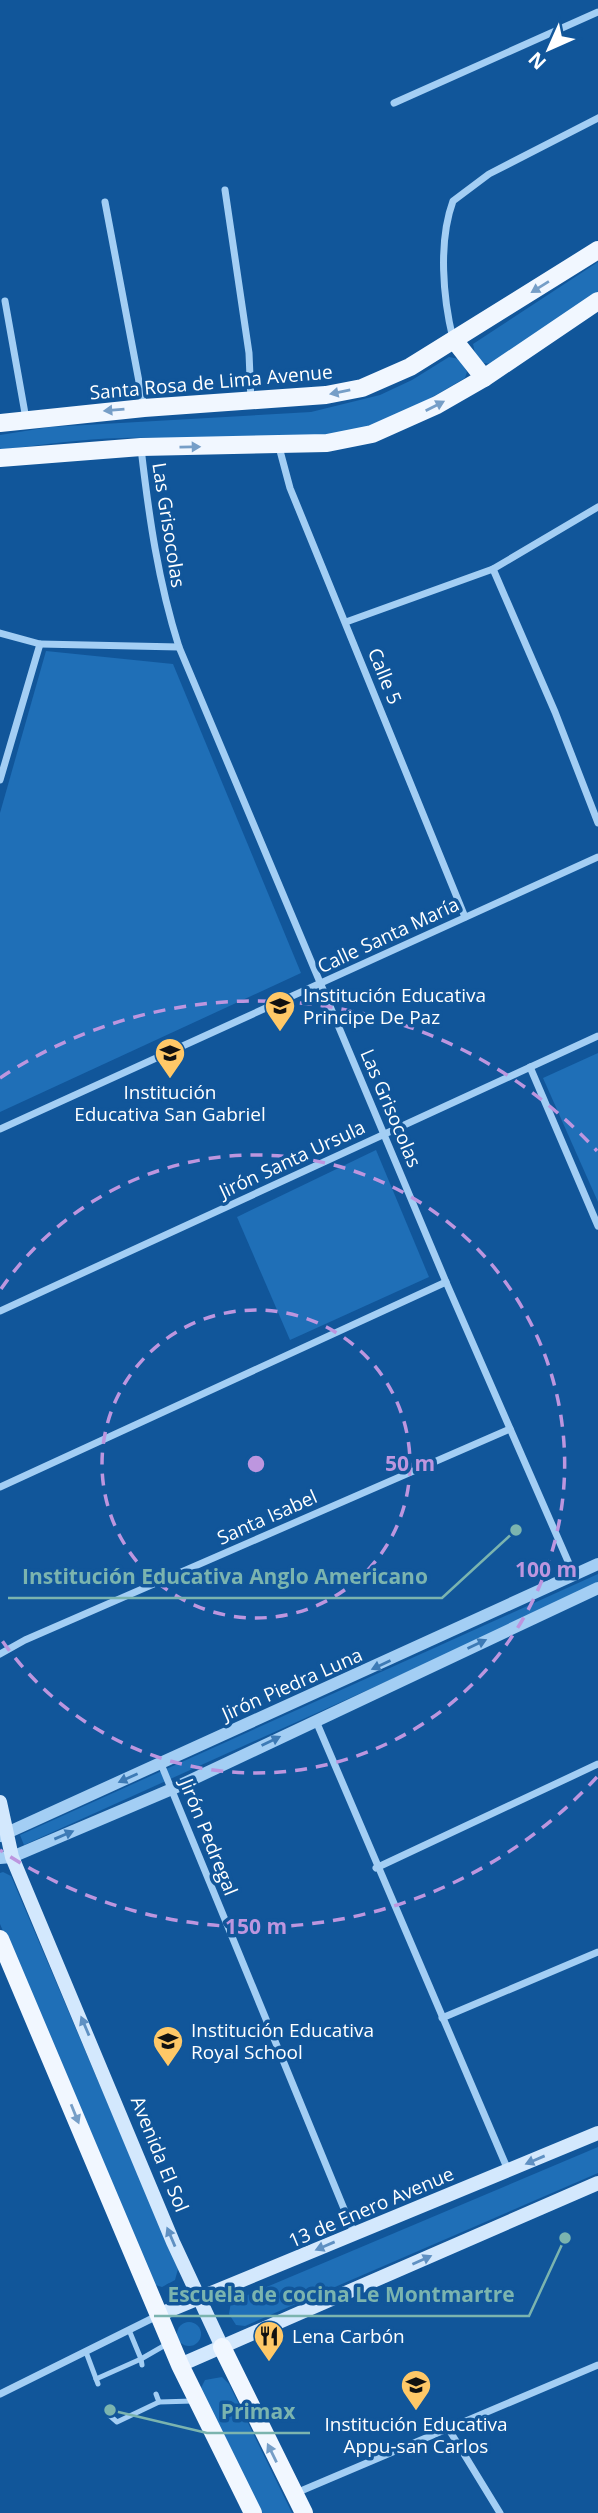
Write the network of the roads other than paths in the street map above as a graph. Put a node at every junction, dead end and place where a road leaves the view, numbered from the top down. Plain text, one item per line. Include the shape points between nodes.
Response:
1 (598, 12) edge
2 (394, 103) dead end
3 (598, 118) edge
4 (225, 190) dead end
5 (105, 202) dead end
6 (598, 250) edge
7 (5, 301) dead end
8 (598, 301) edge
9 (454, 340) junction
10 (484, 378) junction
11 (252, 402) junction
12 (144, 408) junction
13 (26, 419) junction
14 (0, 422) edge
15 (279, 446) junction
16 (141, 447) junction
17 (0, 458) edge
18 (598, 507) edge
19 (494, 569) junction
20 (346, 622) junction
21 (0, 633) edge
22 (40, 644) junction
23 (179, 647) junction
24 (0, 780) edge
25 (598, 823) edge
26 (598, 857) edge
27 (465, 917) junction
28 (321, 983) junction
29 (598, 1036) edge
30 (530, 1067) junction
31 (0, 1129) edge
32 (385, 1132) junction
33 (598, 1226) edge
34 (446, 1282) junction
35 (0, 1311) edge
36 (509, 1429) junction
37 (0, 1487) edge
38 (598, 1564) edge
39 (574, 1575) junction
40 (598, 1588) edge
41 (0, 1654) edge
42 (315, 1720) junction
43 (161, 1764) junction
44 (598, 1764) edge
45 (172, 1789) junction
46 (0, 1802) edge
47 (2, 1835) edge
48 (6, 1857) edge
49 (376, 1868) junction
50 (0, 1939) edge
51 (598, 1952) edge
52 (5, 1966) edge
53 (442, 2018) junction
54 (598, 2133) edge
55 (508, 2171) junction
56 (598, 2183) edge
57 (355, 2234) junction
58 (199, 2299) junction
59 (158, 2315) junction
60 (129, 2330) junction
61 (170, 2342) junction
62 (222, 2347) junction
63 (86, 2351) junction
64 (141, 2362) junction
65 (180, 2365) junction
66 (598, 2365) edge
67 (0, 2394) edge
68 (156, 2394) dead end
69 (197, 2401) junction
70 (159, 2402) junction
71 (108, 2415) dead end
72 (448, 2428) junction
73 (293, 2495) junction
74 (253, 2513) edge
75 (304, 2513) edge
76 (500, 2513) edge

1 - 2 street
3 - 9 street via 489,174 453,201 445,249 446,297
4 - 11 street
5 - 12 street
6 -> 9 main road, Santa Rosa de Lima Avenue
7 - 13 street
8 - 10 main road
9 - 10 main road
9 -> 11 main road, Santa Rosa de Lima Avenue via 410,367 362,388
15 -> 10 main road via 372,434 438,405
11 - 12 main road, Santa Rosa de Lima Avenue
12 -> 13 main road, Santa Rosa de Lima Avenue
13 - 14 main road, Santa Rosa de Lima Avenue
16 -> 15 main road
15 - 20 street, Calle 5 via 290,488
16 - 17 main road
16 - 23 street, Las Grisocolas via 153,550
18 - 19 street
19 - 20 street
19 - 25 street
20 - 27 street, Calle 5
21 - 22 street
22 - 23 street
22 - 24 street
23 - 28 street, Las Grisocolas
26 - 27 street, Calle Santa María
27 - 28 street, Calle Santa María
28 - 31 street, Calle Santa María
28 - 32 street, Las Grisocolas
29 - 30 street, Jirón Santa Ursula
30 - 32 street, Jirón Santa Ursula
30 - 33 street
32 - 34 street, Las Grisocolas
32 - 35 street, Jirón Santa Ursula
34 - 36 street, Las Grisocolas
34 - 37 street
36 - 39 street, Las Grisocolas
36 - 41 street, Santa Isabel
38 - 39 street, Jirón Piedra Luna
39 -> 43 street, Jirón Piedra Luna
42 -> 40 street
45 -> 42 street
42 - 49 street
43 - 45 street, Jirón Pedregal
43 -> 47 street, Jirón Piedra Luna
44 - 49 street
48 -> 45 street
45 - 57 street, Jirón Pedregal
46 - 47 main road, Avenida El Sol
47 - 48 main road, Avenida El Sol
58 -> 48 main road, Avenida El Sol
49 - 53 street
50 - 52 main road
51 - 53 street
52 -> 59 main road
53 - 55 street
54 -> 55 main road, 13 de Enero Avenue
55 - 57 main road, 13 de Enero Avenue
62 -> 56 main road
57 -> 58 main road, 13 de Enero Avenue
58 - 59 main road, 13 de Enero Avenue
58 - 62 main road, Avenida El Sol
59 - 60 street
59 - 61 main road
60 - 63 street
60 - 64 lane
61 - 64 lane
61 - 65 main road
62 - 65 main road
73 -> 62 main road, Avenida El Sol
63 - 64 lane via 97,2382
63 - 67 street
65 - 69 main road
66 - 72 street
68 - 70 lane
69 - 70 lane
69 - 74 main road
70 - 71 lane via 117,2422
72 - 73 street
72 - 76 street
73 - 75 main road, Avenida El Sol

